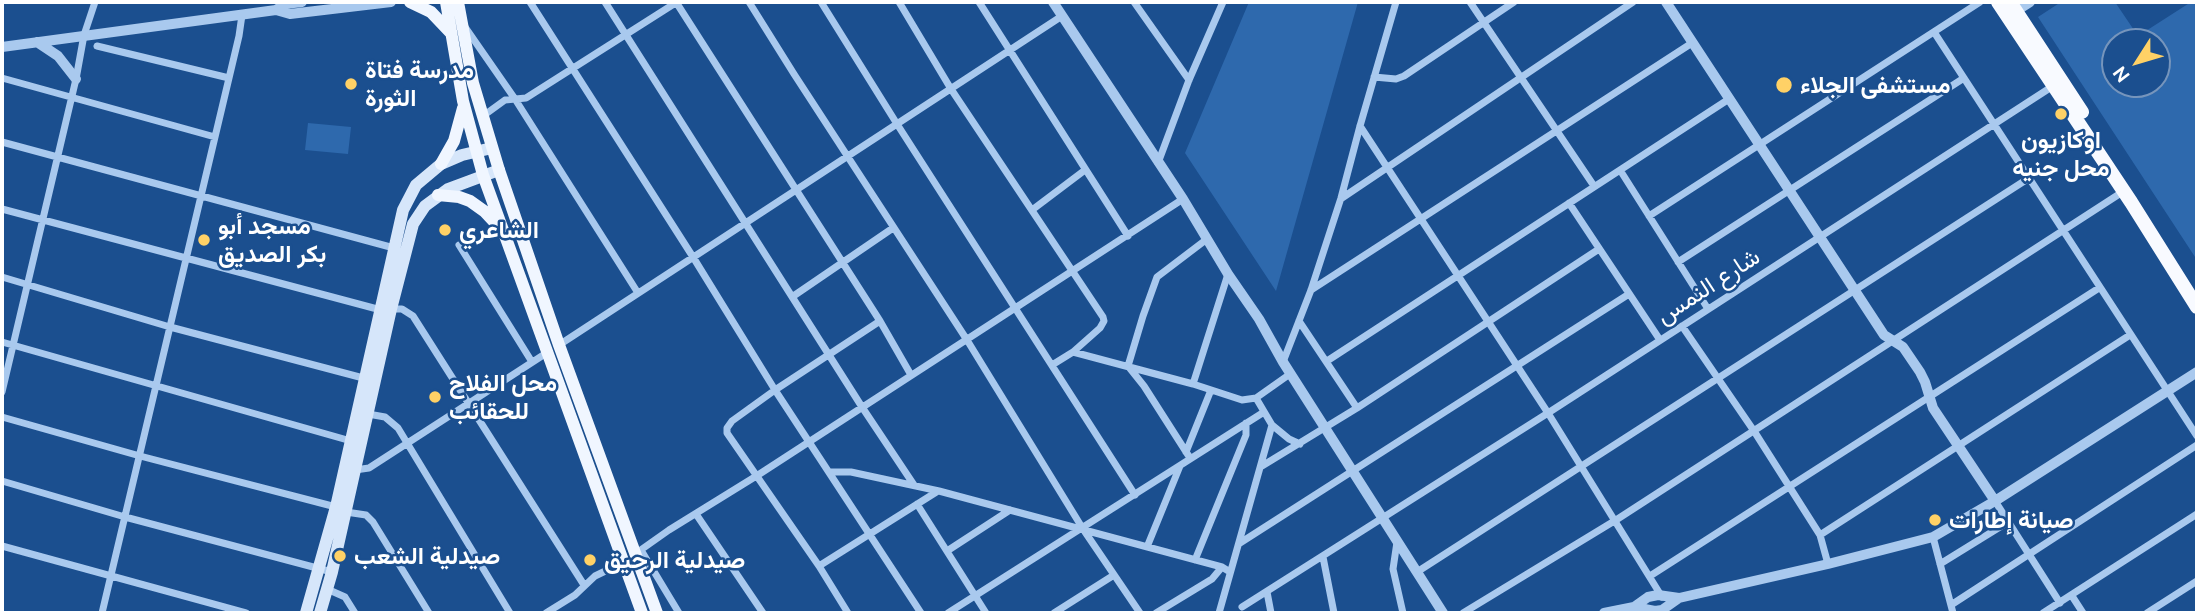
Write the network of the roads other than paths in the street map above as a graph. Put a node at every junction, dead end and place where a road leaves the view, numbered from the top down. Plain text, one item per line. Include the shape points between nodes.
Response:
1 (95, 2) edge
2 (302, 2) edge
3 (391, 2) edge
4 (410, 2) edge
5 (446, 2) edge
6 (458, 2) edge
7 (530, 2) edge
8 (605, 2) edge
9 (677, 2) edge
10 (749, 2) edge
11 (821, 2) edge
12 (899, 2) edge
13 (979, 2) edge
14 (1054, 2) edge
15 (1134, 2) edge
16 (1223, 2) edge
17 (1396, 2) edge
18 (1470, 2) edge
19 (1514, 2) edge
20 (1633, 2) edge
21 (1666, 2) edge
22 (1980, 2) edge
23 (1998, 2) edge
24 (2030, 2) edge
25 (2013, 6) edge
26 (276, 10) junction
27 (242, 15) junction
28 (1062, 16) junction
29 (461, 20) junction
30 (1483, 23) junction
31 (1934, 32) junction
32 (452, 34) junction
33 (84, 35) junction
34 (626, 35) junction
35 (37, 42) junction
36 (1692, 43) junction
37 (97, 46) dead end
38 (2, 47) edge
39 (1009, 51) junction
40 (572, 69) junction
41 (2, 78) edge
42 (229, 78) junction
43 (1374, 78) junction
44 (1521, 78) junction
45 (1964, 78) junction
46 (76, 79) junction
47 (1189, 80) junction
48 (2053, 86) junction
49 (951, 89) junction
50 (72, 97) junction
51 (515, 99) junction
52 (1729, 99) junction
53 (463, 101) junction
54 (482, 116) junction
55 (897, 124) junction
56 (1994, 125) junction
57 (1360, 126) junction
58 (1557, 130) junction
59 (215, 137) junction
60 (2, 142) edge
61 (1760, 145) junction
62 (492, 148) junction
63 (475, 151) junction
64 (847, 157) junction
65 (57, 158) junction
66 (1158, 163) junction
67 (441, 164) junction
68 (1387, 169) junction
69 (499, 170) junction
70 (1085, 170) junction
71 (1620, 170) junction
72 (483, 175) junction
73 (2029, 178) junction
74 (1594, 186) junction
75 (796, 190) junction
76 (1790, 190) junction
77 (2124, 191) junction
78 (438, 195) junction
79 (201, 196) junction
80 (1341, 198) junction
81 (1183, 200) junction
82 (1569, 203) junction
83 (2, 209) edge
84 (1032, 210) junction
85 (1649, 216) junction
86 (1421, 220) junction
87 (42, 221) junction
88 (746, 223) junction
89 (893, 228) junction
90 (502, 231) junction
91 (2063, 232) junction
92 (1128, 236) junction
93 (1820, 236) junction
94 (1208, 239) junction
95 (459, 245) dead end
96 (394, 248) junction
97 (1599, 249) junction
98 (694, 257) junction
99 (186, 259) junction
100 (1678, 262) junction
101 (843, 264) junction
102 (1072, 272) junction
103 (1228, 274) junction
104 (1457, 275) junction
105 (2, 277) edge
106 (27, 284) junction
107 (2099, 288) junction
108 (1856, 289) junction
109 (2197, 289) edge
110 (1311, 290) junction
111 (638, 293) junction
112 (1629, 294) junction
113 (792, 297) junction
114 (2197, 307) edge
115 (1014, 308) junction
116 (386, 309) junction
117 (1708, 309) junction
118 (880, 321) junction
119 (1299, 321) junction
120 (1488, 321) junction
121 (1682, 326) junction
122 (170, 327) junction
123 (2130, 335) junction
124 (967, 340) junction
125 (1660, 340) junction
126 (2, 342) edge
127 (1892, 342) junction
128 (13, 345) junction
129 (553, 349) junction
130 (1073, 352) junction
131 (830, 355) junction
132 (1327, 361) junction
133 (532, 362) junction
134 (1283, 362) junction
135 (1052, 365) junction
136 (1128, 366) junction
137 (1517, 366) junction
138 (2197, 372) edge
139 (1290, 374) junction
140 (911, 375) junction
141 (1717, 378) junction
142 (370, 379) junction
143 (1193, 384) junction
144 (156, 387) junction
145 (775, 390) junction
146 (1212, 390) junction
147 (2168, 391) junction
148 (2, 393) edge
149 (1256, 398) junction
150 (1929, 398) junction
151 (468, 403) junction
152 (862, 407) junction
153 (1357, 408) junction
154 (1264, 412) junction
155 (1548, 413) junction
156 (368, 414) junction
157 (2, 417) edge
158 (1246, 423) junction
159 (1272, 425) junction
160 (1326, 427) junction
161 (1754, 432) junction
162 (2197, 436) edge
163 (351, 441) junction
164 (809, 442) junction
165 (408, 443) junction
166 (1300, 444) junction
167 (2197, 445) edge
168 (1959, 446) junction
169 (1188, 455) junction
170 (140, 456) junction
171 (1181, 465) junction
172 (1262, 466) junction
173 (1582, 466) junction
174 (355, 470) junction
175 (1353, 470) junction
176 (830, 472) junction
177 (758, 475) junction
178 (2, 481) edge
179 (914, 485) junction
180 (1789, 487) junction
181 (939, 491) junction
182 (1135, 495) junction
183 (1994, 501) junction
184 (917, 503) junction
185 (341, 509) junction
186 (1010, 510) junction
187 (696, 514) junction
188 (2197, 514) edge
189 (125, 517) junction
190 (1384, 519) junction
191 (1616, 520) junction
192 (2008, 522) junction
193 (1083, 529) junction
194 (870, 533) junction
195 (1820, 535) junction
196 (1933, 537) junction
197 (1398, 541) junction
198 (1240, 543) junction
199 (2, 547) edge
200 (1147, 547) junction
201 (947, 551) junction
202 (638, 552) junction
203 (2029, 554) junction
204 (1323, 557) junction
205 (1195, 560) junction
206 (624, 562) junction
207 (1828, 564) junction
208 (1940, 564) junction
209 (818, 566) junction
210 (1222, 568) junction
211 (326, 570) junction
212 (1230, 572) junction
213 (1418, 572) junction
214 (1114, 575) junction
215 (111, 576) junction
216 (1652, 579) junction
217 (2197, 581) edge
218 (584, 585) junction
219 (327, 589) junction
220 (1267, 592) junction
221 (1661, 594) junction
222 (975, 596) junction
223 (2072, 596) junction
224 (1648, 597) junction
225 (1679, 598) junction
226 (2060, 603) junction
227 (1242, 607) dead end
228 (1634, 607) junction
229 (1665, 608) junction
230 (1952, 609) edge
231 (1650, 610) junction
232 (102, 613) edge
233 (246, 613) edge
234 (306, 613) edge
235 (320, 613) edge
236 (355, 613) edge
237 (429, 613) edge
238 (510, 613) edge
239 (546, 613) edge
240 (642, 613) edge
241 (657, 613) edge
242 (679, 613) edge
243 (763, 613) edge
244 (848, 613) edge
245 (921, 613) edge
246 (948, 613) edge
247 (986, 613) edge
248 (1054, 613) edge
249 (1140, 613) edge
250 (1156, 613) edge
251 (1219, 613) edge
252 (1272, 613) edge
253 (1334, 613) edge
254 (1403, 613) edge
255 (1443, 613) edge
256 (1463, 613) edge
257 (1604, 613) edge
258 (2043, 613) edge
259 (2083, 613) edge
260 (2147, 613) edge

1 - 33 street
2 - 26 street
3 - 26 street via 290,13
4 - 32 main road via 431,12
5 - 32 main road
6 - 29 main road
7 - 40 street
8 - 34 street
9 - 34 street
9 - 75 street
10 - 64 street
11 - 55 street
12 - 49 street
13 - 39 street
14 - 28 street
15 - 47 street
16 - 47 street
17 - 43 street
18 - 30 street
19 - 30 street
20 - 44 street
21 - 36 street
22 - 31 street
23 - 48 highway
24 - 25 street
25 - 109 highway
26 - 27 street
27 - 33 street
27 - 42 street
28 - 39 street
28 - 66 street
29 - 51 street
29 - 54 main road
30 - 43 street via 1404,76
30 - 44 street
31 - 45 street
31 - 61 street
32 - 53 main road
33 - 35 street
33 - 46 street
34 - 40 street
34 - 88 street
35 - 38 street
35 - 46 street via 58,56
36 - 52 street
36 - 58 street
37 - 42 street
39 - 49 street
39 - 70 street
40 - 51 street via 526,98
40 - 98 street
41 - 50 street
42 - 59 street
43 - 57 street
44 - 58 street
44 - 68 street
45 - 56 street
45 - 76 street
46 - 50 street
47 - 66 street
48 - 56 street, شارع النمس
48 - 77 highway
49 - 55 street
49 - 84 street
50 - 59 street
50 - 65 street
51 - 54 street via 505,100
51 - 111 street
52 - 61 street
52 - 71 street
53 - 63 main road
53 - 67 main road via 454,141
54 - 62 main road
55 - 64 street
55 - 115 street
56 - 73 street
56 - 93 street, شارع النمس
57 - 68 street
57 - 80 street
58 - 74 street
58 - 86 street
59 - 79 street
60 - 65 street
61 - 76 street
61 - 85 street
62 - 63 main road
62 - 69 main road
63 - 67 main road
63 - 72 main road
64 - 75 street
64 - 89 street
65 - 79 street
65 - 87 street
66 - 81 street
67 - 96 main road via 408,198
68 - 80 street
68 - 86 street
69 - 72 main road
69 - 129 main road
70 - 84 street
70 - 92 street
71 - 74 street
71 - 85 street
72 - 78 main road
72 - 90 main road
73 - 91 street
73 - 108 street
74 - 82 street
75 - 88 street
75 - 101 street
76 - 93 street
76 - 100 street
77 - 91 street
77 - 114 highway
78 - 90 main road via 470,201
78 - 116 main road via 413,224
79 - 96 street
79 - 99 street
80 - 110 street
81 - 92 street
81 - 94 street
82 - 97 street
82 - 104 street
83 - 87 street
84 - 102 street
85 - 100 street
86 - 104 street
86 - 110 street
87 - 99 street
87 - 106 street
88 - 98 street
88 - 113 street
89 - 101 street
89 - 124 street
90 - 129 main road
91 - 107 street
91 - 127 street
92 - 102 street
93 - 108 street
93 - 117 street, شارع النمس
94 - 103 street
94 - 136 street via 1157,277
95 - 133 street
96 - 116 main road
97 - 112 street
97 - 120 street
98 - 111 street
98 - 145 street
99 - 116 street
99 - 122 street
100 - 117 street
101 - 113 street
101 - 118 street
102 - 115 street
102 - 130 street via 1104,321
103 - 134 street
103 - 143 street
104 - 120 street
104 - 132 street
105 - 106 street
106 - 122 street
106 - 128 street
107 - 123 street
107 - 150 street
108 - 127 street
108 - 141 street
110 - 119 street
111 - 129 street
112 - 125 street
112 - 137 street
113 - 131 street
115 - 124 street
115 - 135 street
116 - 142 main road
116 - 151 street via 402,309 413,316
117 - 121 street, شارع النمس
118 - 131 street
118 - 140 street
119 - 132 street
119 - 134 street
120 - 137 street
120 - 153 street
121 - 125 street, شارع النمس
121 - 141 street
122 - 142 street
122 - 144 street
123 - 147 street
123 - 168 street
124 - 140 street
124 - 193 street
125 - 155 street, شارع النمس
126 - 128 street
127 - 150 street via 1903,347 1920,372
127 - 161 street
128 - 144 street
128 - 148 street
129 - 133 street
129 - 202 main road
129 - 206 main road
130 - 135 street
130 - 136 street
131 - 145 street
131 - 152 street
132 - 153 street
133 - 151 street
134 - 139 street
135 - 182 street
136 - 143 street
136 - 169 street
137 - 155 street
137 - 175 street
138 - 147 street
139 - 149 street
139 - 160 street
140 - 152 street
141 - 161 street
141 - 173 street
142 - 156 main road
142 - 163 main road
143 - 146 street
144 - 163 street
144 - 170 street
145 - 164 street
145 - 177 street via 727,428
146 - 149 street via 1242,400
146 - 169 street
147 - 162 street
147 - 183 street
149 - 154 street
150 - 168 street
150 - 180 street
151 - 165 street
151 - 218 street
152 - 164 street
152 - 179 street
153 - 160 street
154 - 158 street
154 - 159 street
155 - 173 street
155 - 190 street, شارع النمس
156 - 165 street via 389,420
156 - 174 main road
157 - 170 street
158 - 169 street
158 - 205 street via 1246,435
159 - 166 street
159 - 172 street
160 - 166 street
160 - 175 street
161 - 180 street
161 - 191 street
163 - 185 main road
164 - 176 street
164 - 177 street
165 - 174 street via 369,468
165 - 238 street
166 - 172 street
167 - 203 street
168 - 183 street
168 - 195 street
169 - 171 street
170 - 185 street
170 - 189 street
171 - 182 street
171 - 200 street
172 - 198 street
173 - 191 street
173 - 213 street
174 - 185 main road
175 - 190 street
175 - 198 street
176 - 179 street
176 - 194 street
177 - 187 street
177 - 209 street
178 - 189 street
179 - 181 street
180 - 195 street
180 - 216 street
181 - 184 street
181 - 186 street
182 - 193 street
183 - 192 street
183 - 196 street
184 - 194 street
184 - 201 street
185 - 211 main road
185 - 237 street via 366,515 373,522
186 - 193 street
186 - 201 street
187 - 202 street
187 - 243 street
188 - 223 street
189 - 211 street
189 - 215 street
190 - 197 street
190 - 204 street, شارع النمس
191 - 216 street
191 - 256 street
192 - 203 street
192 - 208 street
193 - 200 street
193 - 214 street
193 - 222 street
194 - 209 street
194 - 245 street
195 - 207 street
196 - 207 street
196 - 208 street
197 - 213 street
197 - 254 street via 1393,569
198 - 212 street
199 - 215 street
200 - 205 street
201 - 222 street
202 - 241 main road
202 - 242 street
203 - 226 street
203 - 230 street
204 - 220 street, شارع النمس
204 - 253 street
205 - 210 street
206 - 218 street
206 - 240 main road
207 - 225 street
208 - 230 street
209 - 244 street
210 - 212 street
210 - 250 street
211 - 219 main road
211 - 234 main road
212 - 251 street
213 - 255 street
214 - 248 street
214 - 249 street
215 - 232 street
215 - 233 street
216 - 221 street
216 - 224 street
217 - 260 street
218 - 239 street
219 - 235 main road
219 - 236 street via 345,597
220 - 227 street, شارع النمس
220 - 252 street
221 - 224 street
221 - 225 street
221 - 229 street
222 - 246 street
222 - 247 street
223 - 226 street
223 - 259 street
224 - 228 street
224 - 231 street
225 - 229 street
226 - 258 street
228 - 231 street
228 - 257 street
229 - 231 street

